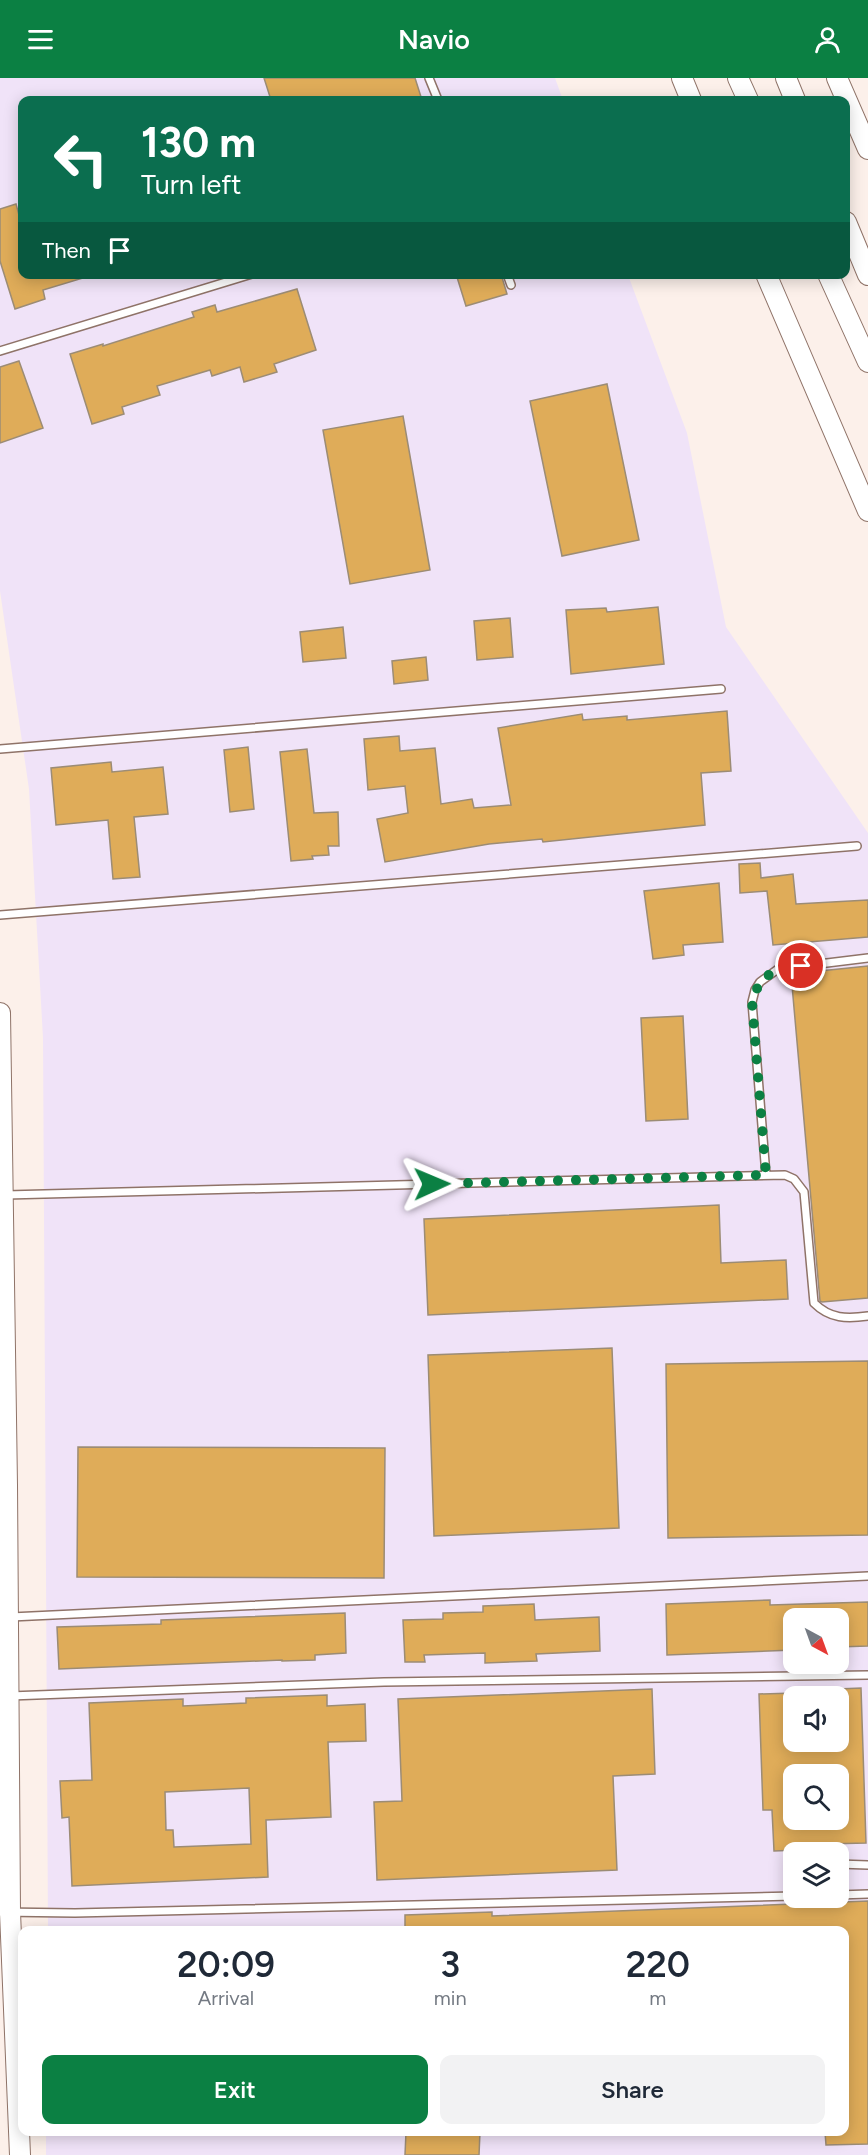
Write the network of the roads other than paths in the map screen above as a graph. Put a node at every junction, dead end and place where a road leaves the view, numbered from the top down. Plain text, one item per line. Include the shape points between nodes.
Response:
1 (429, 78) edge
2 (682, 78) edge
3 (738, 78) edge
4 (786, 78) edge
5 (837, 78) edge
6 (436, 96) edge
7 (689, 96) edge
8 (746, 96) edge
9 (793, 96) edge
10 (845, 96) edge
11 (850, 108) edge
12 (868, 149) edge
13 (850, 232) edge
14 (868, 275) edge
15 (236, 279) edge
16 (509, 279) edge
17 (768, 279) edge
18 (830, 279) edge
19 (511, 285) dead end
20 (0, 351) edge
21 (868, 362) edge
22 (868, 511) edge
23 (721, 689) dead end
24 (0, 748) edge
25 (857, 846) dead end
26 (0, 915) edge
27 (868, 958) edge
28 (0, 1013) edge
29 (766, 1175) junction
30 (3, 1195) junction
31 (868, 1317) edge
32 (3, 1494) edge
33 (868, 1576) edge
34 (8, 1617) junction
35 (868, 1675) edge
36 (9, 1696) junction
37 (5, 1768) edge
38 (849, 1864) edge
39 (868, 1865) edge
40 (868, 1894) edge
41 (849, 1895) edge
42 (783, 1896) edge
43 (5, 1912) edge
44 (8, 2062) edge
45 (20, 2155) edge

1 - 6 lane
2 - 7 street
3 - 8 street
4 - 9 street
5 - 10 street
11 - 12 street
13 - 14 street
15 - 20 lane
16 - 19 lane
17 - 22 street
18 - 21 street
23 - 24 lane
25 - 26 lane
27 - 29 lane via 778,969 755,990 752,1002
28 - 30 street
29 - 30 lane
29 - 31 lane via 794,1179 804,1192 814,1303 845,1319
30 - 32 street
32 - 34 street
33 - 34 lane
34 - 36 street
35 - 36 lane via 384,1682
36 - 37 street
37 - 43 street
38 - 39 lane
40 - 41 lane
42 - 43 lane
43 - 44 street
44 - 45 street

